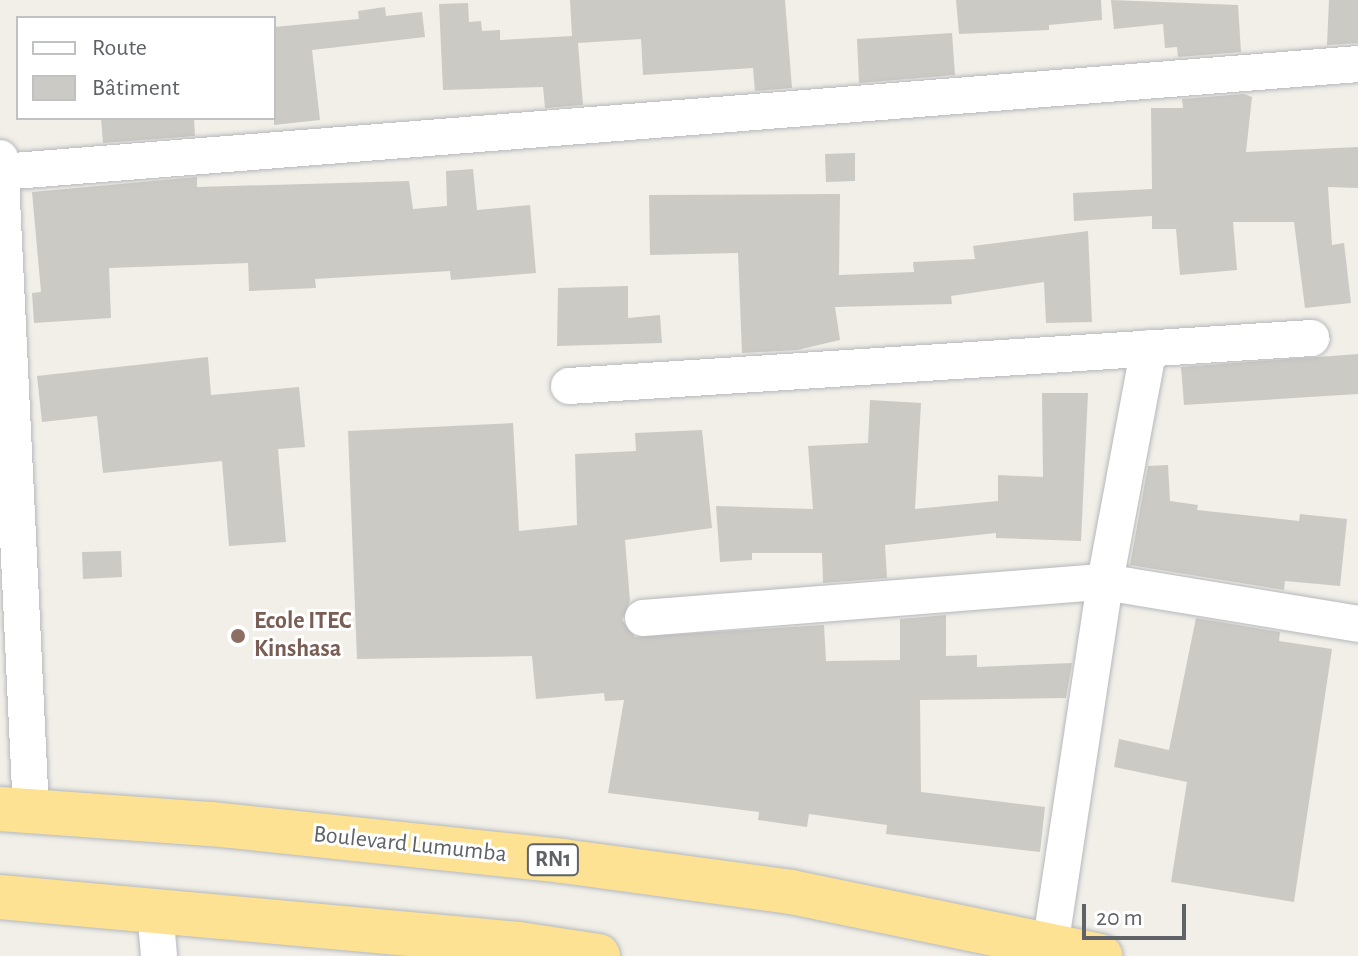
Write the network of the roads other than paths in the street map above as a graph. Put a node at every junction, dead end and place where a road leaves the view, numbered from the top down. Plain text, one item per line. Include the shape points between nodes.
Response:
1 (1358, 64) edge
2 (0, 158) edge
3 (1, 172) edge
4 (3, 294) edge
5 (1311, 338) dead end
6 (1149, 348) junction
7 (569, 386) dead end
8 (1105, 582) junction
9 (643, 618) dead end
10 (1358, 624) edge
11 (15, 810) edge
12 (0, 897) edge
13 (155, 910) junction
14 (1050, 947) junction
15 (159, 956) edge
16 (598, 956) edge
17 (1100, 956) edge

1 - 3 street
2 - 3 street
3 - 4 street
4 - 11 street
5 - 6 street
6 - 7 street
6 - 8 street
8 - 9 street
8 - 10 street
8 - 14 street
11 - 14 highway, Boulevard Lumumba / RN1 via 562,861 791,892
12 - 13 highway
13 - 15 street
13 - 16 highway
14 - 17 highway, Boulevard Lumumba / RN1

